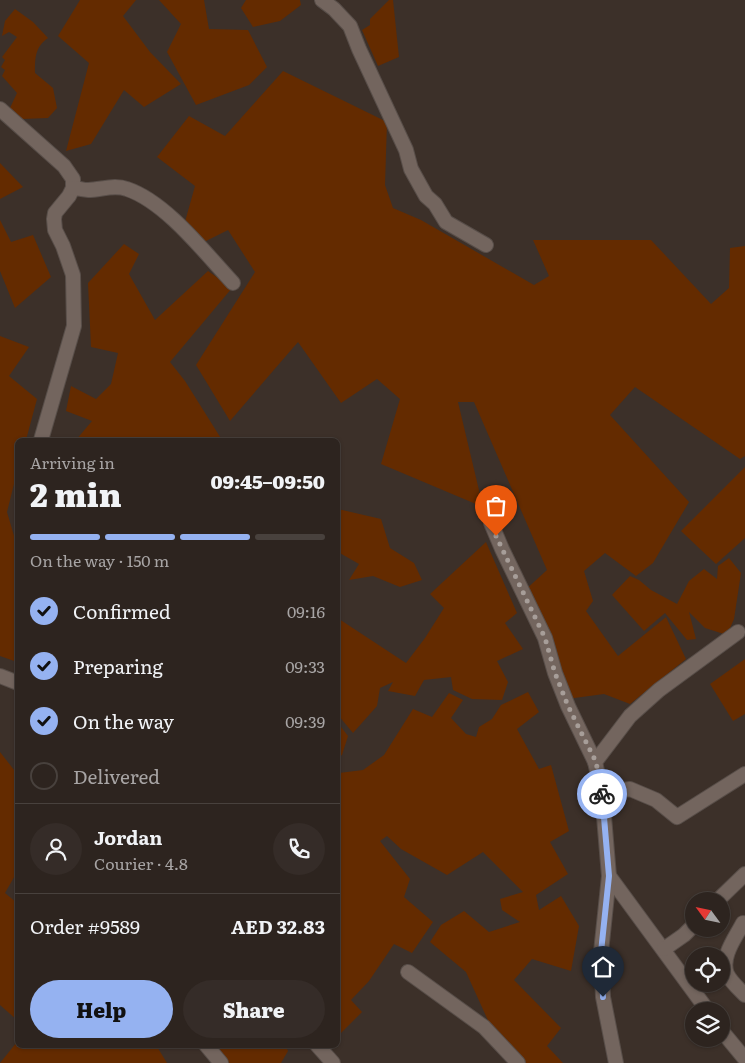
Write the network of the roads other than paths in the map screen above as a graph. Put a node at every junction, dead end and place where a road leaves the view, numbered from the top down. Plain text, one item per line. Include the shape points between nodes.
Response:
1 (322, 0) edge
2 (0, 109) edge
3 (73, 188) junction
4 (486, 245) dead end
5 (233, 283) dead end
6 (42, 438) edge
7 (491, 523) dead end
8 (738, 632) dead end
9 (0, 676) edge
10 (15, 682) edge
11 (596, 762) junction
12 (745, 774) edge
13 (602, 793) junction
14 (745, 874) edge
15 (609, 876) junction
16 (726, 892) edge
17 (743, 923) dead end
18 (685, 934) edge
19 (664, 949) junction
20 (408, 972) dead end
21 (745, 996) edge
22 (702, 1002) edge
23 (730, 1041) edge
24 (208, 1048) edge
25 (320, 1048) edge
26 (745, 1059) edge
27 (221, 1063) edge
28 (333, 1063) edge
29 (518, 1063) edge
30 (616, 1063) edge

1 - 4 street via 350,26 406,150 411,169 426,196 446,222
2 - 3 street via 64,166 73,179
3 - 5 street via 126,188 154,202
3 - 6 street via 54,219 55,230 73,275 74,326
7 - 11 street via 545,638 568,706
8 - 11 street via 659,690 630,716
9 - 10 street
11 - 13 street
12 - 13 street via 677,817 656,800 630,789
13 - 15 street
14 - 16 street
15 - 19 street
15 - 30 street via 601,952 603,997
17 - 21 street via 728,951 725,968
18 - 19 street
19 - 22 street
20 - 29 street via 484,1028
23 - 26 street
24 - 27 street
25 - 28 street

